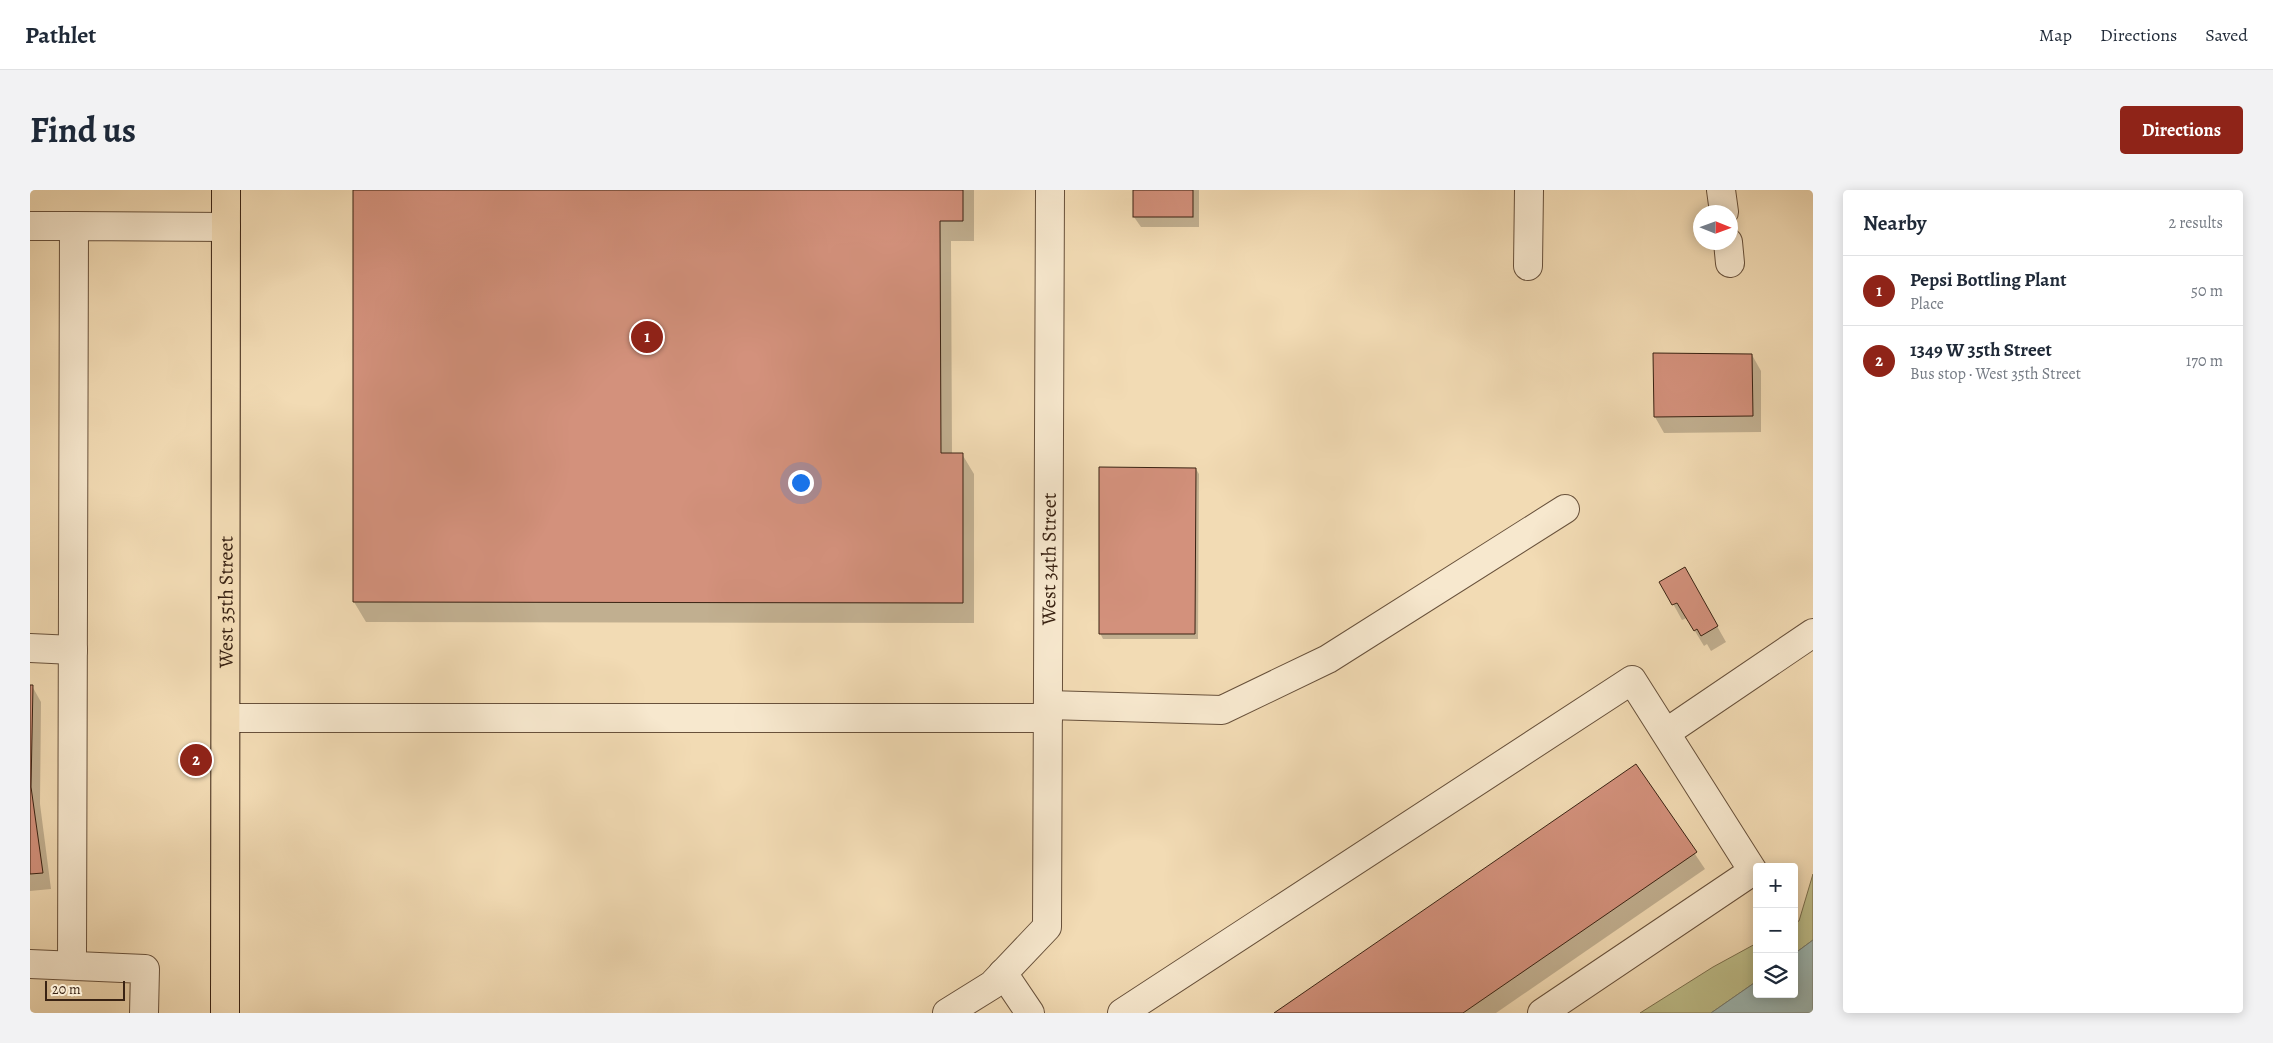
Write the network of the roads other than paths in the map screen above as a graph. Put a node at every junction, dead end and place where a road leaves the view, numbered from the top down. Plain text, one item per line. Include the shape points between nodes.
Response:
1 (226, 190) edge
2 (1050, 190) edge
3 (1529, 190) edge
4 (1720, 190) edge
5 (1723, 205) edge
6 (30, 226) edge
7 (74, 226) junction
8 (226, 227) junction
9 (1528, 266) dead end
10 (1565, 509) dead end
11 (1813, 633) edge
12 (30, 648) edge
13 (73, 650) junction
14 (1048, 712) junction
15 (226, 718) junction
16 (1667, 732) junction
17 (30, 964) edge
18 (72, 966) junction
19 (1003, 973) junction
20 (144, 1013) edge
21 (225, 1013) edge
22 (946, 1013) edge
23 (1030, 1013) edge
24 (1122, 1013) edge
25 (1542, 1013) edge

1 - 8 main road, West 35th Street
2 - 14 street, West 34th Street
3 - 9 street
4 - 5 street
6 - 7 street
7 - 8 street
7 - 13 street
8 - 15 main road, West 35th Street
10 - 14 street via 1328,659 1222,710
11 - 16 street
12 - 13 street
13 - 18 street
14 - 15 street
14 - 19 street, West 34th Street via 1047,927
15 - 21 main road, West 35th Street
16 - 24 street via 1632,680
16 - 25 street via 1753,871
17 - 18 street
18 - 20 street via 146,969
19 - 22 street via 992,985
19 - 23 street

